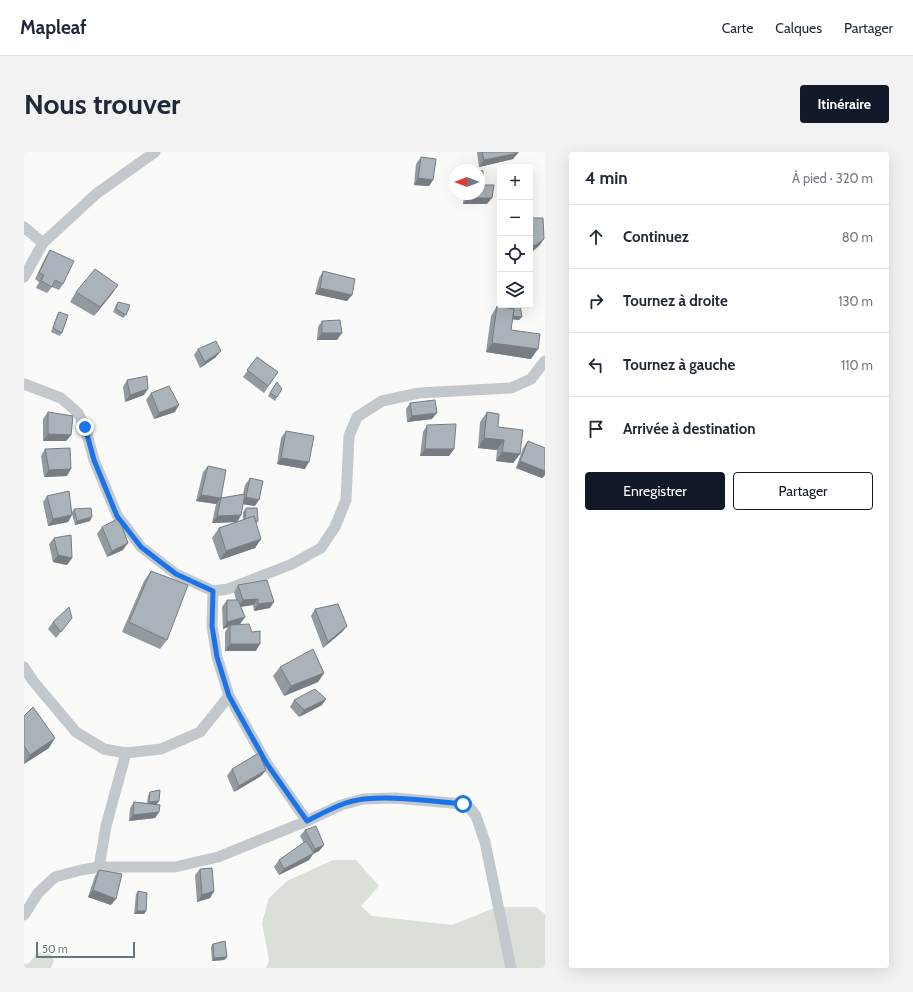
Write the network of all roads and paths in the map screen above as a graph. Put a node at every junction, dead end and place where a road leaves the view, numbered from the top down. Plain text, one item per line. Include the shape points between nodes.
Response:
1 (155, 152) edge
2 (24, 227) edge
3 (43, 243) junction
4 (24, 277) edge
5 (545, 361) edge
6 (24, 384) edge
7 (213, 591) junction
8 (24, 667) edge
9 (229, 696) junction
10 (126, 753) junction
11 (307, 821) junction
12 (99, 867) junction
13 (24, 915) edge
14 (511, 968) edge

1 - 3 street via 96,194
2 - 3 street
3 - 4 street
5 - 7 street via 531,378 511,388 419,393 382,401 358,418 349,436 346,500 335,527 321,548 292,564 228,589
6 - 7 street via 61,398 78,413 117,516 141,547 176,574
7 - 9 street via 212,626 217,657
8 - 10 street via 76,732 104,749
9 - 10 street via 200,732 161,749
9 - 11 street via 267,764
10 - 12 street via 106,826
11 - 12 street via 218,857 175,867
11 - 14 street via 341,805 363,799 395,798 463,804 469,807 476,816 485,842
12 - 13 street via 55,877 38,893

